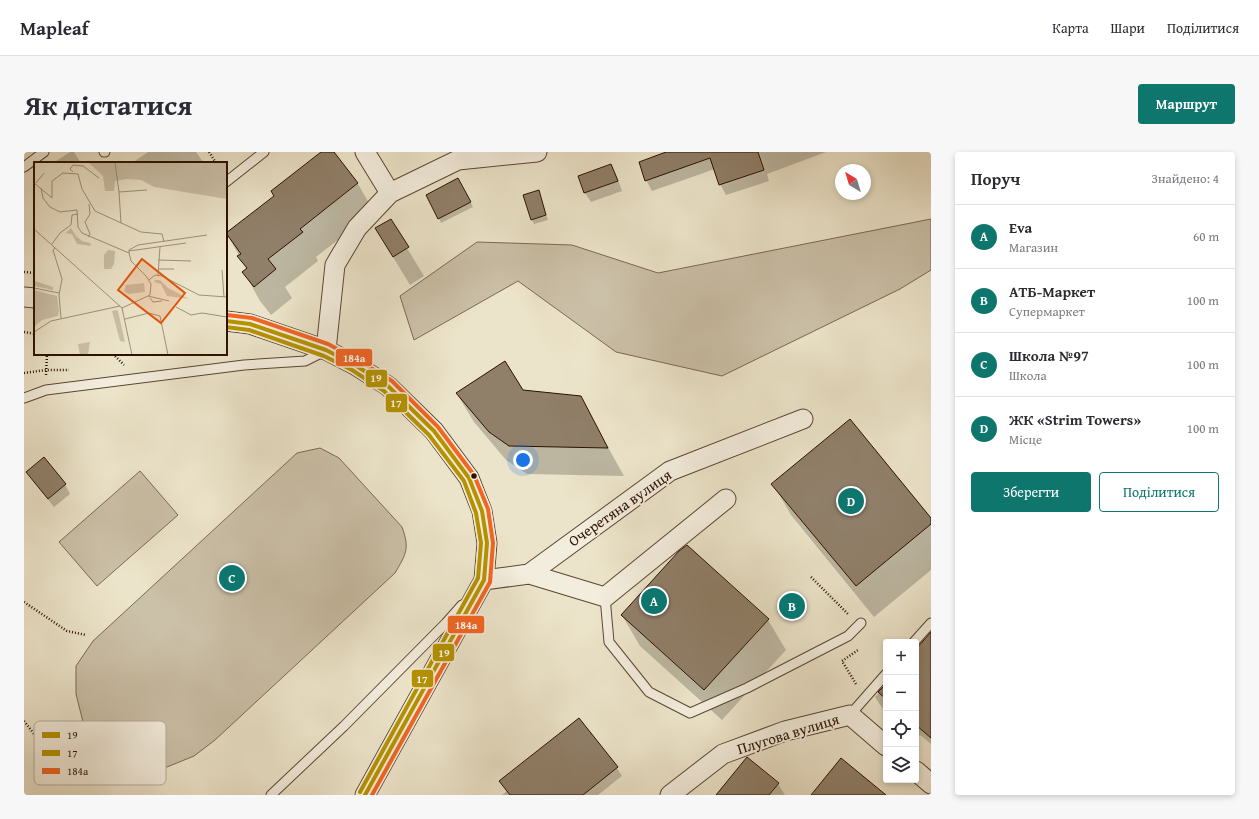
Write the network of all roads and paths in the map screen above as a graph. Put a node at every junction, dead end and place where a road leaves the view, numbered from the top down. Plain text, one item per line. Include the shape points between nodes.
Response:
1 (44, 152) edge
2 (209, 152) edge
3 (264, 152) edge
4 (365, 152) edge
5 (536, 152) edge
6 (215, 162) edge
7 (24, 166) edge
8 (227, 181) edge
9 (390, 193) junction
10 (24, 272) edge
11 (34, 273) edge
12 (24, 297) edge
13 (34, 298) edge
14 (227, 321) edge
15 (24, 332) edge
16 (34, 334) edge
17 (326, 350) junction
18 (47, 355) edge
19 (46, 390) junction
20 (24, 398) edge
21 (803, 419) dead end
22 (726, 499) dead end
23 (529, 574) junction
24 (811, 577) dead end
25 (484, 580) junction
26 (605, 597) junction
27 (24, 602) edge
28 (851, 617) dead end
29 (861, 623) dead end
30 (931, 623) edge
31 (86, 635) dead end
32 (917, 639) edge
33 (858, 650) dead end
34 (885, 675) edge
35 (865, 698) junction
36 (850, 715) junction
37 (24, 721) edge
38 (34, 734) dead end
39 (883, 743) edge
40 (919, 774) edge
41 (931, 784) edge
42 (272, 795) edge
43 (365, 795) edge
44 (670, 795) edge

1 - 7 lane
2 - 6 path
3 - 8 lane
4 - 9 street
5 - 9 street via 458,160
9 - 17 street via 357,228 335,265
10 - 11 path
12 - 13 street
14 - 17 street via 250,324
15 - 16 path
17 - 19 lane via 305,361 244,365
17 - 25 street via 388,386 434,431 469,478 482,511 487,543
18 - 19 path
19 - 20 lane
21 - 23 street, Очеретяна вулиця via 670,471
22 - 26 street
23 - 25 street, Очеретяна вулиця
23 - 26 street
24 - 28 path
25 - 42 lane via 446,623
25 - 43 street
26 - 29 lane via 609,642 649,692 690,713 747,688 848,636
27 - 31 path via 67,631
30 - 32 lane
33 - 35 path via 842,661
34 - 35 lane
35 - 36 lane
36 - 39 street, Плугова вулиця
36 - 44 street, Плугова вулиця via 785,731 723,754
37 - 38 path
40 - 41 street

